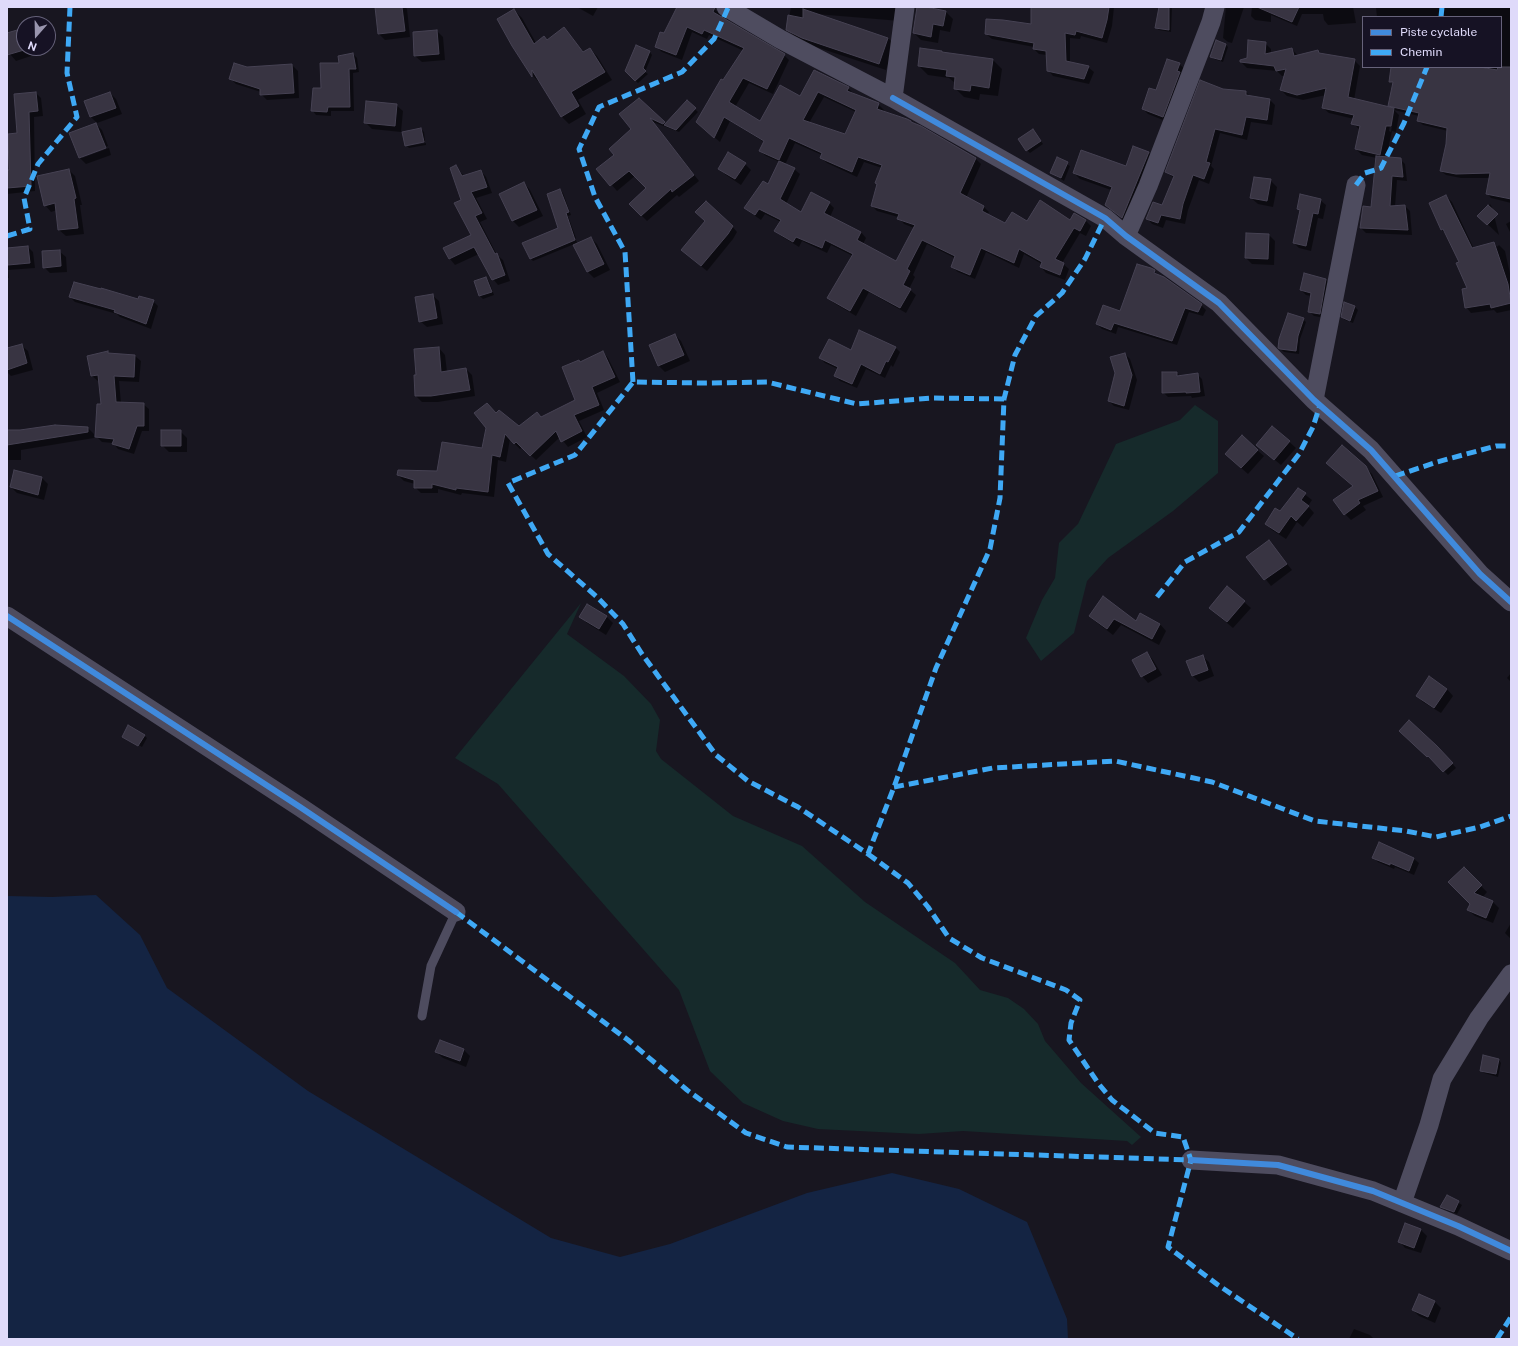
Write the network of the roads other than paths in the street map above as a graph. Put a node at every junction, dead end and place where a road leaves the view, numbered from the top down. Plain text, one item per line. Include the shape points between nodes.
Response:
1 (726, 7) edge
2 (905, 7) edge
3 (1214, 7) edge
4 (893, 98) junction
5 (1356, 185) dead end
6 (1126, 236) junction
7 (1314, 400) junction
8 (1511, 602) edge
9 (7, 616) edge
10 (456, 912) joint
11 (1511, 974) edge
12 (422, 1016) dead end
13 (1191, 1160) dead end
14 (1402, 1203) junction
15 (1511, 1251) edge

1 - 4 street via 780,39
2 - 4 street
3 - 6 street via 1211,22 1148,186
4 - 6 street via 1105,218
5 - 7 street
6 - 7 street via 1220,303
7 - 8 street via 1371,450 1480,574
9 - 10 street
10 - 12 lane via 431,966
11 - 14 street via 1479,1018 1442,1079
13 - 14 street via 1278,1165 1373,1190
14 - 15 street

